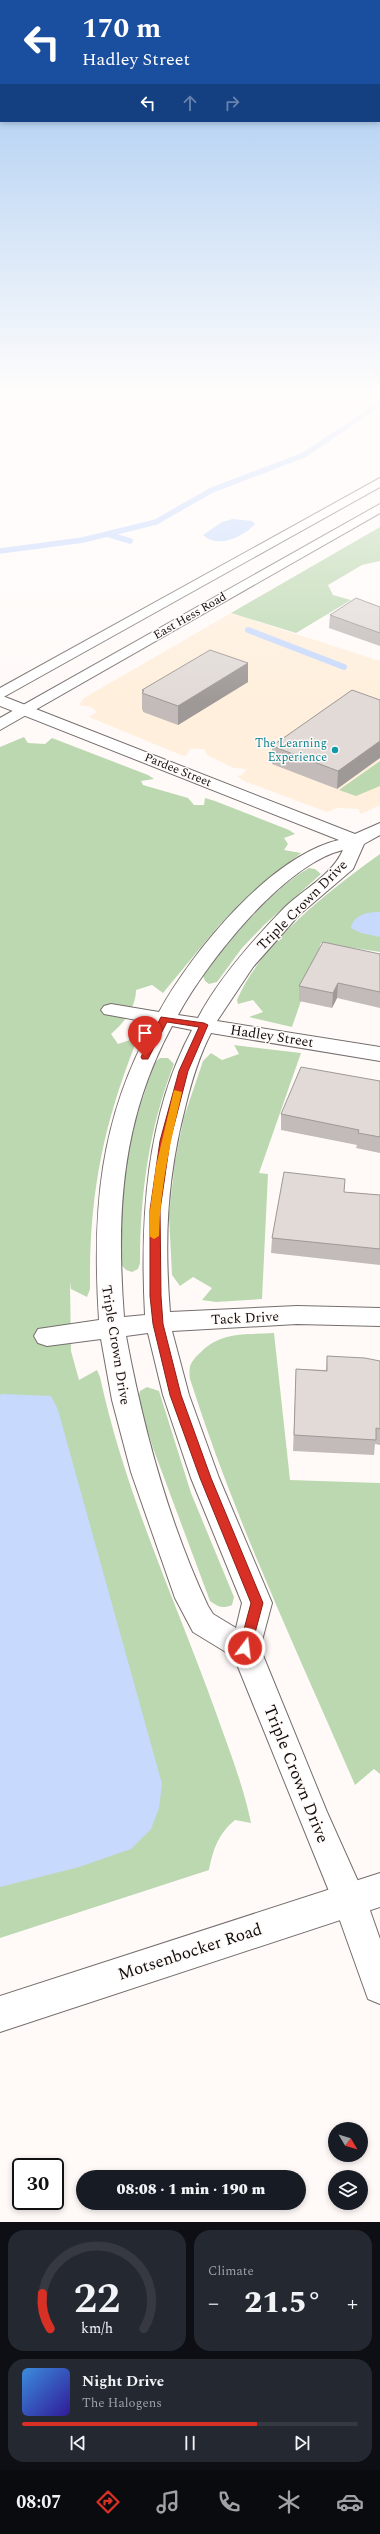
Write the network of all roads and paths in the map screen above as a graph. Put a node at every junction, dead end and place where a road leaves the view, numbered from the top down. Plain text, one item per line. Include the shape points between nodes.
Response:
1 (357, 495) edge
2 (380, 508) edge
3 (0, 694) edge
4 (0, 700) edge
5 (26, 710) junction
6 (0, 725) edge
7 (380, 828) edge
8 (356, 841) junction
9 (111, 1010) dead end
10 (164, 1019) junction
11 (204, 1025) junction
12 (380, 1054) edge
13 (380, 1318) edge
14 (158, 1324) junction
15 (111, 1327) junction
16 (47, 1336) dead end
17 (245, 1648) junction
18 (365, 1894) edge
19 (380, 1987) edge
20 (0, 2014) edge

1 - 3 street, East Hess Road
2 - 5 street, East Hess Road
4 - 5 street, Pardee Street
5 - 6 street, East Hess Road
5 - 8 street, Pardee Street
7 - 8 street, Triple Crown Drive
8 - 10 street, Triple Crown Drive via 317,853 259,899 204,957
8 - 11 street, Triple Crown Drive via 346,865 307,897 258,947 214,1007
9 - 10 street, Hadley Street
10 - 11 street, Hadley Street
10 - 15 street, Triple Crown Drive via 140,1068 130,1096 112,1173 106,1238 106,1276
11 - 12 street, Hadley Street
11 - 14 street, Triple Crown Drive via 184,1071 168,1126 161,1166 154,1238
13 - 14 street, Tack Drive via 260,1316
14 - 15 street, Tack Drive
14 - 17 street, Triple Crown Drive via 187,1427 257,1603
15 - 16 street, Tack Drive
15 - 17 street, Triple Crown Drive via 131,1429 149,1486 201,1622
17 - 18 street, Triple Crown Drive via 313,1817
18 - 19 street, Triple Crown Drive
18 - 20 street, Motsenbocker Road

